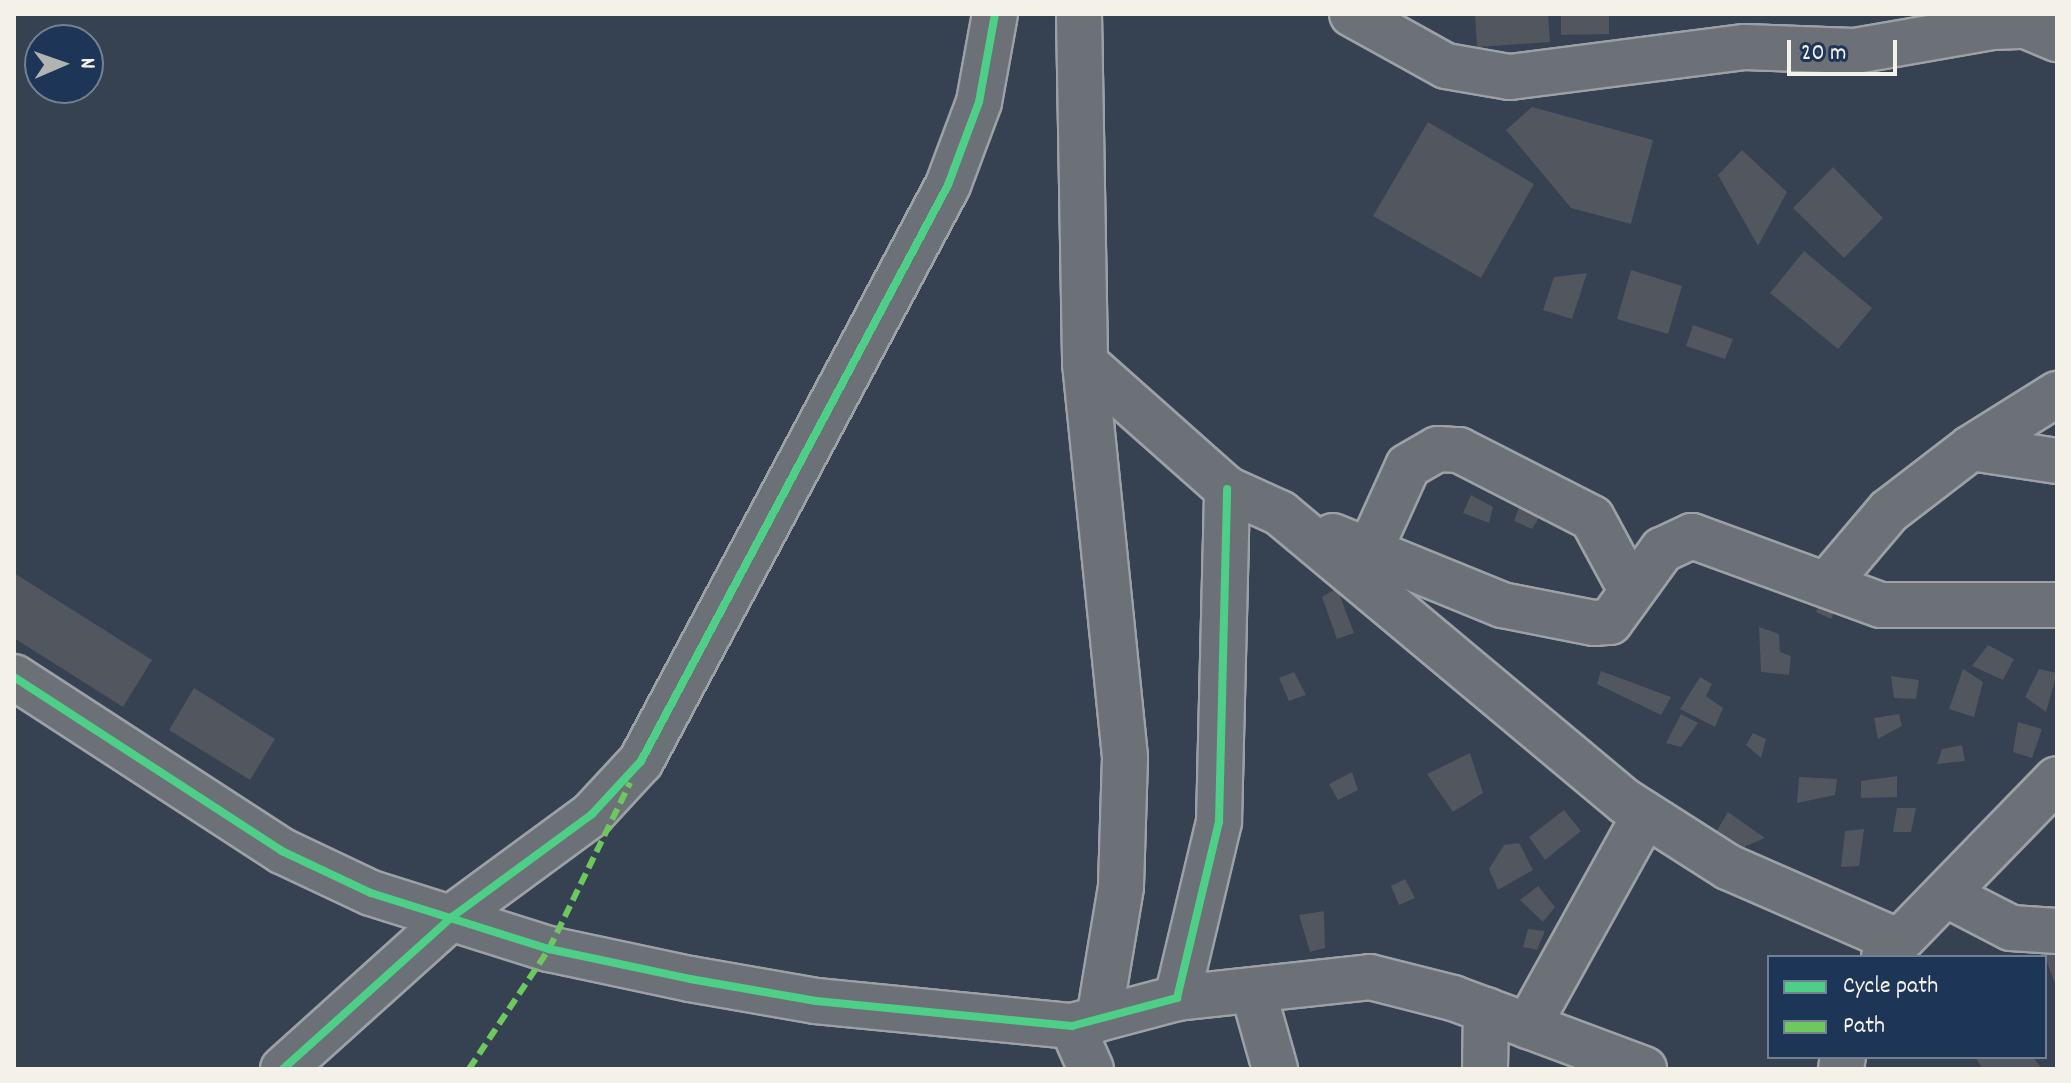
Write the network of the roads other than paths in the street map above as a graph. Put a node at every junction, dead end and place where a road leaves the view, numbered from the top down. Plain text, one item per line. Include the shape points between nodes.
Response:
1 (995, 14) edge
2 (1079, 14) edge
3 (1352, 14) edge
4 (2057, 39) edge
5 (1085, 363) junction
6 (2057, 394) edge
7 (1971, 448) junction
8 (2057, 461) edge
9 (1227, 489) junction
10 (1280, 513) junction
11 (1369, 552) junction
12 (1827, 584) junction
13 (1631, 590) junction
14 (2057, 605) edge
15 (14, 677) edge
16 (2057, 779) edge
17 (1645, 815) junction
18 (1949, 896) junction
19 (452, 917) junction
20 (2057, 931) edge
21 (1890, 949) edge
22 (1253, 991) junction
23 (1177, 998) junction
24 (1486, 1010) junction
25 (1086, 1022) junction
26 (1528, 1026) junction
27 (283, 1069) edge
28 (1091, 1069) edge
29 (1275, 1069) edge
30 (1485, 1069) edge
31 (1644, 1069) edge

1 - 19 street via 979,102 948,185 641,761 592,814
2 - 5 street
3 - 4 street via 1446,66 1510,77 1745,47 1855,51 1992,27 2026,26
5 - 9 street
5 - 25 street via 1125,758 1121,887
6 - 7 street
7 - 8 street
7 - 12 street via 1889,511
9 - 10 street
9 - 23 street via 1219,822
10 - 11 street
10 - 17 street
11 - 13 street via 1502,605 1575,621 1610,622
11 - 13 street via 1408,466 1430,451 1459,450 1592,518
12 - 13 street via 1692,536 1662,550
12 - 14 street via 1881,605 1921,610
15 - 19 street via 326,876
16 - 18 street
17 - 21 street via 1728,867
17 - 26 street
18 - 20 street via 2011,928
18 - 21 street
19 - 25 street via 549,949 816,1001
19 - 27 street
22 - 23 street
22 - 24 street via 1370,977
22 - 29 street
23 - 25 street
24 - 26 street
24 - 30 street
25 - 28 street
26 - 31 street

